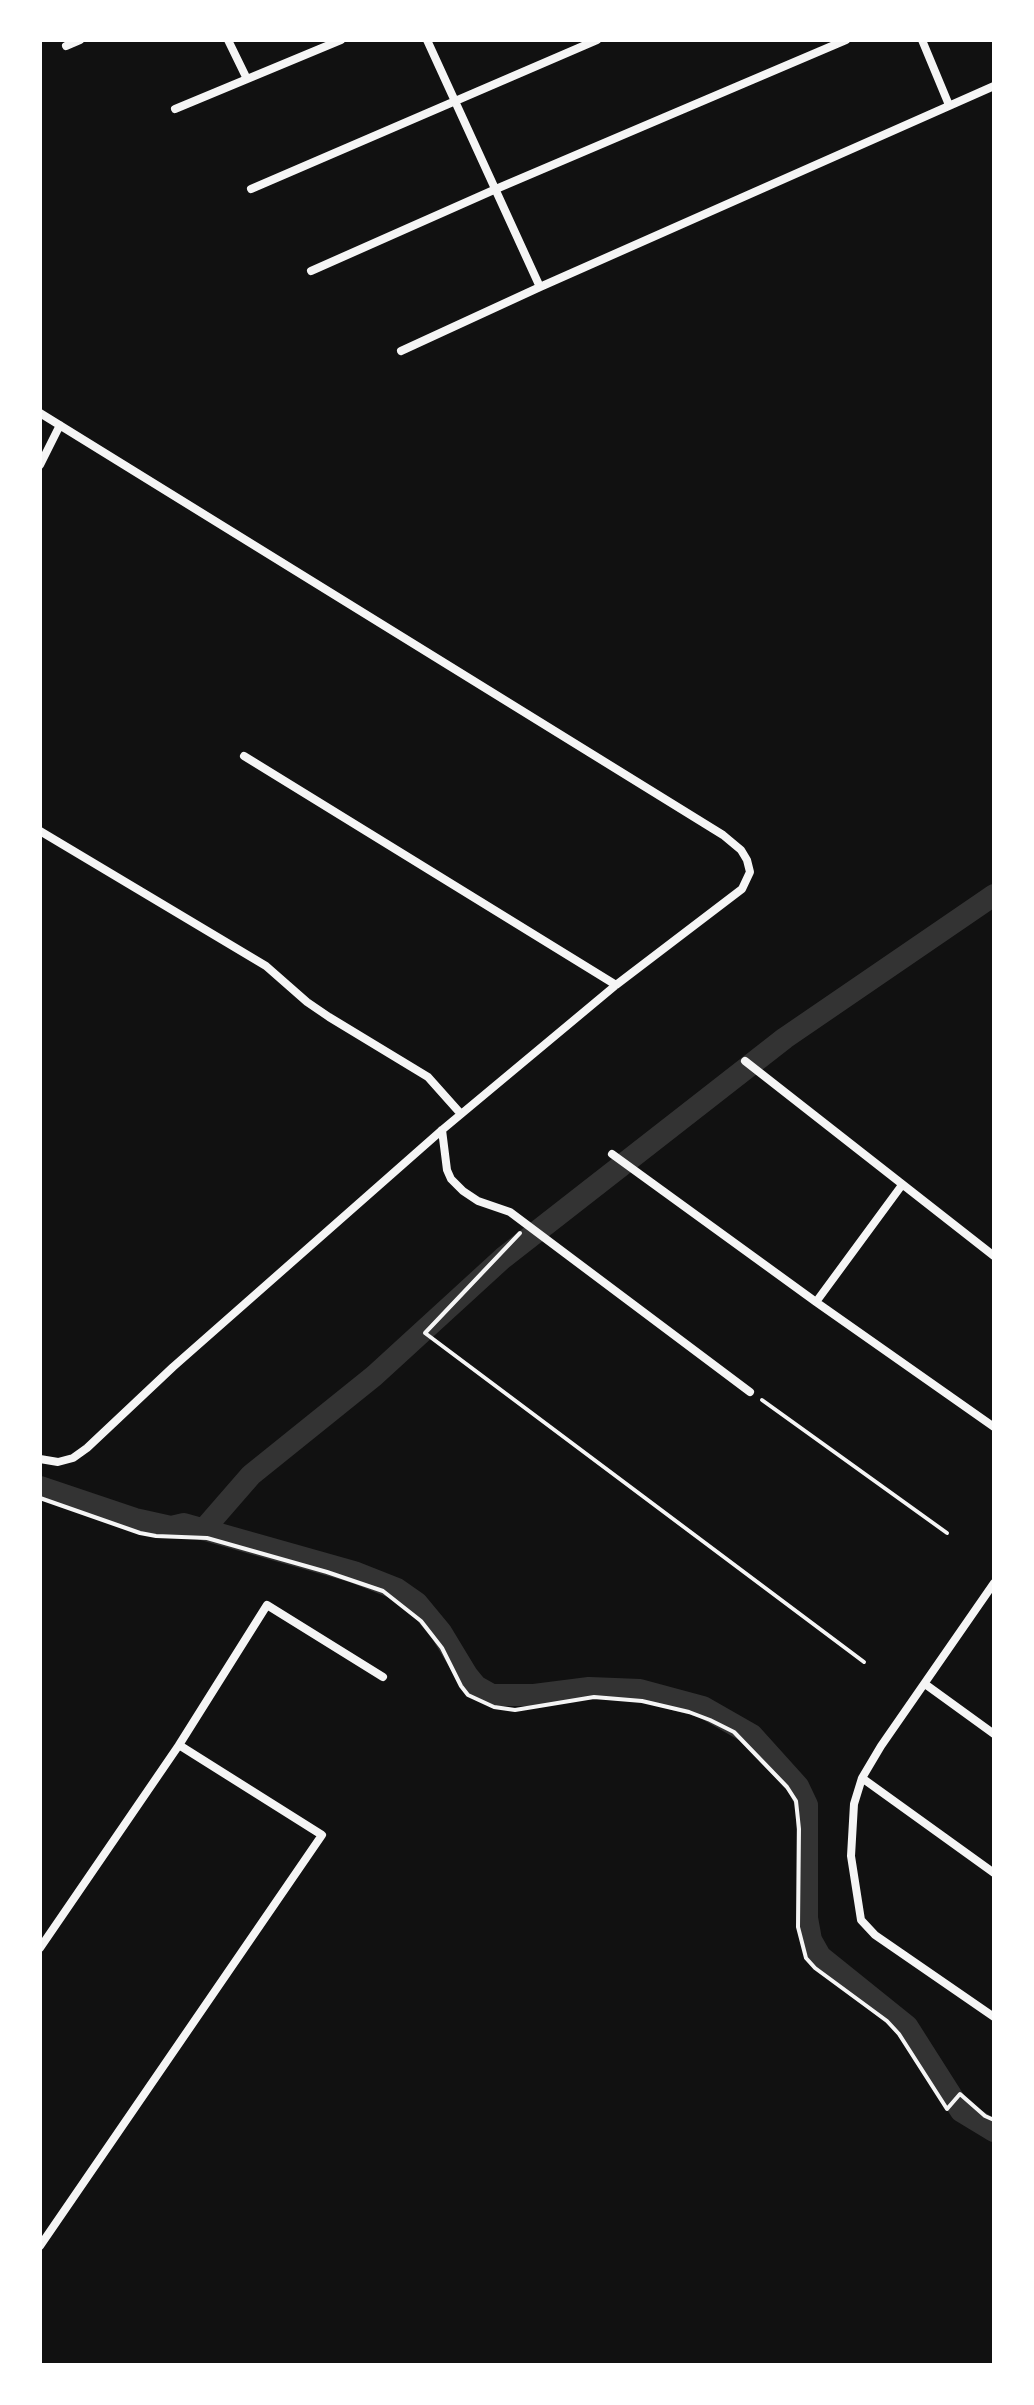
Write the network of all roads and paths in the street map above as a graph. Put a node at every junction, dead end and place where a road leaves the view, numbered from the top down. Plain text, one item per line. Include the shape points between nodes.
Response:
1 (80, 40) edge
2 (228, 40) edge
3 (341, 40) edge
4 (427, 40) edge
5 (597, 40) edge
6 (846, 40) edge
7 (922, 40) edge
8 (66, 46) dead end
9 (247, 79) junction
10 (994, 86) edge
11 (456, 102) junction
12 (949, 105) junction
13 (175, 109) dead end
14 (251, 189) dead end
15 (496, 189) junction
16 (311, 271) dead end
17 (540, 287) junction
18 (401, 351) dead end
19 (40, 413) edge
20 (60, 425) junction
21 (40, 465) edge
22 (244, 756) dead end
23 (40, 831) edge
24 (616, 985) junction
25 (745, 1061) dead end
26 (461, 1114) junction
27 (442, 1130) junction
28 (612, 1154) dead end
29 (902, 1185) junction
30 (527, 1226) junction
31 (994, 1256) edge
32 (816, 1302) junction
33 (750, 1392) joint
34 (994, 1427) edge
35 (40, 1459) edge
36 (40, 1498) edge
37 (947, 1533) dead end
38 (994, 1583) edge
39 (991, 1595) edge
40 (864, 1662) dead end
41 (383, 1677) dead end
42 (925, 1684) junction
43 (994, 1734) edge
44 (179, 1745) junction
45 (862, 1778) junction
46 (994, 1873) edge
47 (40, 1948) edge
48 (994, 2017) edge
49 (994, 2120) edge
50 (40, 2246) edge

1 - 8 street
2 - 9 street
3 - 9 street
4 - 11 street
5 - 11 street
6 - 15 street
7 - 12 street
9 - 13 street
10 - 12 street
11 - 14 street
11 - 15 street
12 - 17 street
15 - 16 street
15 - 17 street
17 - 18 street
19 - 20 street
20 - 21 street
20 - 24 street via 741,850 750,872 742,889
22 - 24 street
23 - 26 street via 266,966 318,1010 428,1077
24 - 26 street
25 - 29 street
26 - 27 street
27 - 30 street via 451,1179 470,1197 510,1212
27 - 35 street via 87,1448 58,1462
28 - 32 street
29 - 31 street
29 - 32 street
30 - 33 street
30 - 40 path via 425,1333
32 - 34 street
33 - 37 path
36 - 49 path via 140,1533 207,1538 383,1591 421,1621 468,1695 494,1707 515,1710 594,1697 642,1701 689,1712 734,1732 796,1801 798,1927 806,1958 887,2021 947,2109 960,2094
38 - 39 street
39 - 42 street
41 - 44 street via 267,1605
42 - 43 street
42 - 45 street
44 - 47 street
44 - 50 street via 322,1835
45 - 46 street
45 - 48 street via 854,1804 851,1856 861,1920

